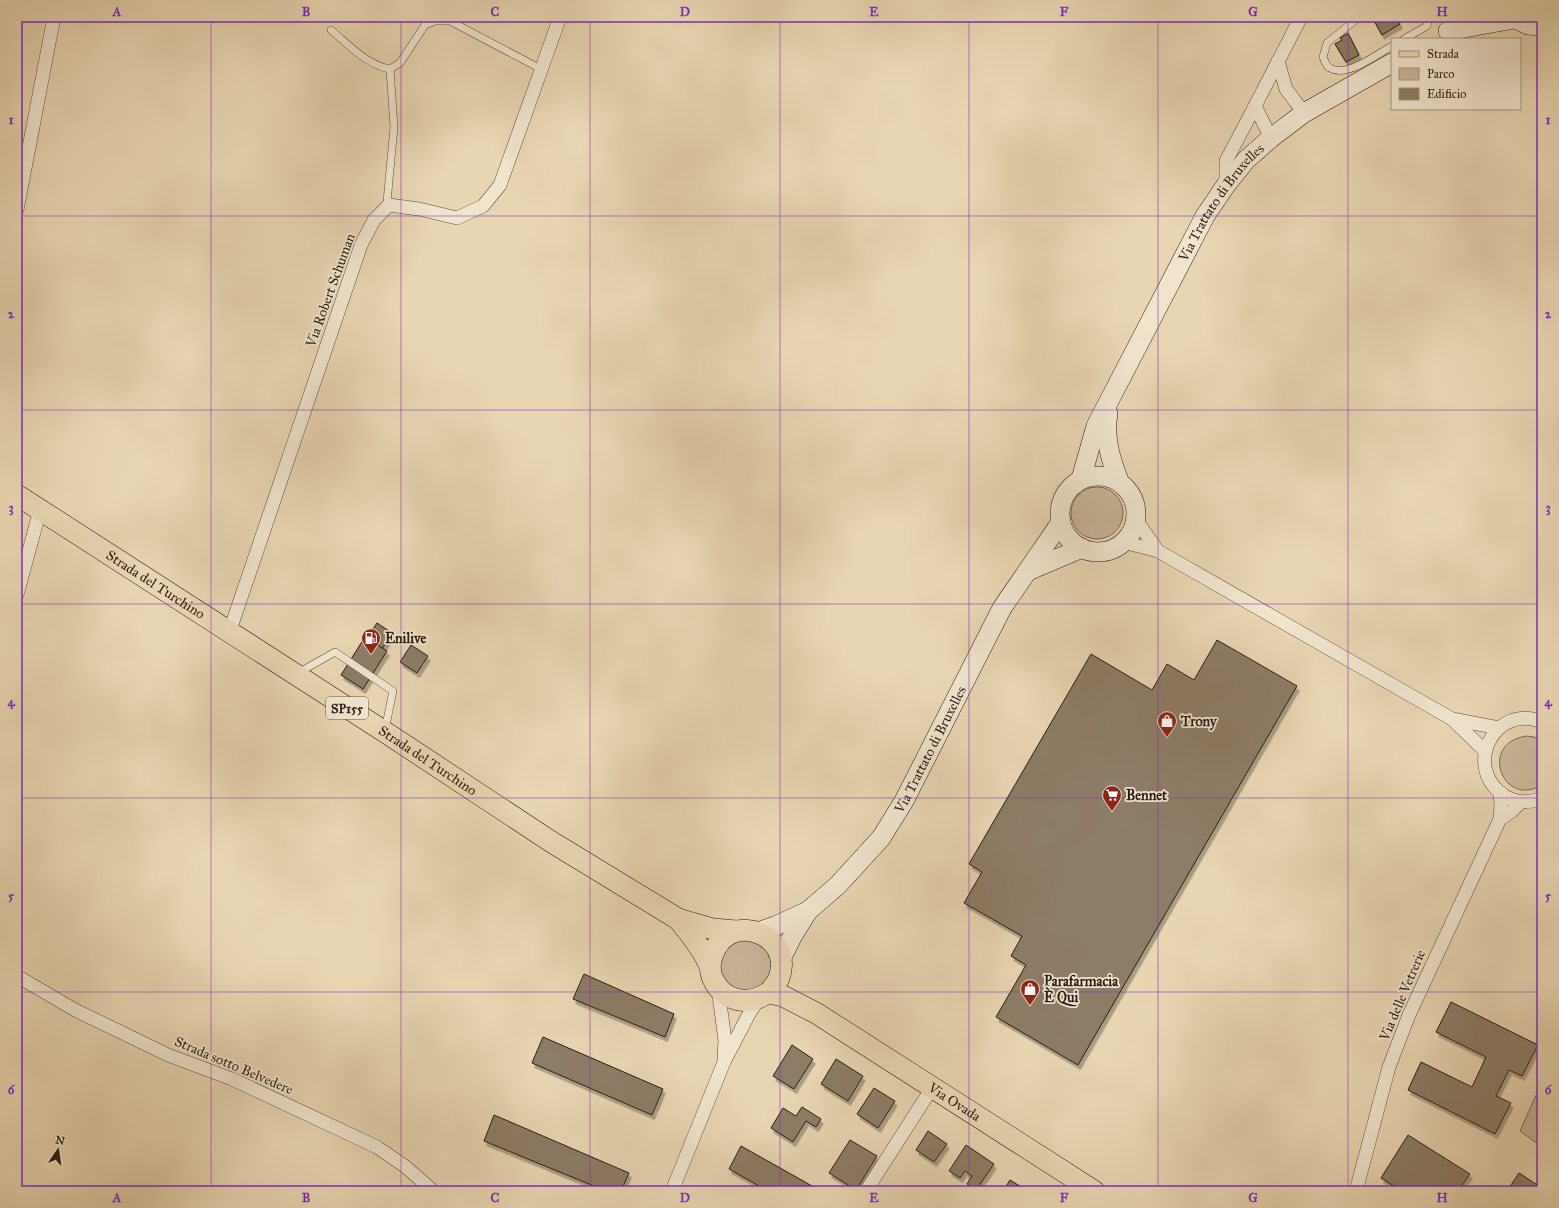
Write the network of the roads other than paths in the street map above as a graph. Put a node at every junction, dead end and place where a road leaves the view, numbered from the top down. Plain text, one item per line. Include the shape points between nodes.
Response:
1 (54, 17) edge
2 (560, 17) edge
3 (1301, 17) edge
4 (1358, 17) edge
5 (1429, 17) edge
6 (1464, 17) edge
7 (1513, 18) edge
8 (1542, 26) edge
9 (331, 30) dead end
10 (1441, 35) edge
11 (1406, 38) edge
12 (1391, 47) edge
13 (1278, 61) junction
14 (1391, 64) edge
15 (390, 69) junction
16 (541, 69) junction
17 (1255, 106) junction
18 (1304, 113) junction
19 (1271, 138) junction
20 (1226, 185) junction
21 (389, 205) junction
22 (17, 210) edge
23 (1110, 397) junction
24 (1081, 479) junction
25 (1119, 481) junction
26 (17, 495) edge
27 (40, 510) junction
28 (1136, 520) junction
29 (1061, 522) junction
30 (1123, 542) junction
31 (1082, 548) junction
32 (1158, 551) junction
33 (1028, 571) junction
34 (17, 596) edge
35 (229, 633) junction
36 (296, 675) junction
37 (1452, 719) junction
38 (1542, 722) edge
39 (1498, 728) junction
40 (384, 732) junction
41 (1485, 751) junction
42 (1500, 792) junction
43 (1542, 798) edge
44 (1521, 802) junction
45 (1500, 819) junction
46 (808, 911) junction
47 (678, 919) junction
48 (736, 931) junction
49 (758, 932) junction
50 (710, 966) junction
51 (781, 966) junction
52 (17, 976) edge
53 (718, 988) junction
54 (764, 996) junction
55 (816, 1013) junction
56 (724, 1062) junction
57 (932, 1088) junction
58 (433, 1191) edge
59 (672, 1191) edge
60 (866, 1191) edge
61 (1094, 1191) edge
62 (1356, 1191) edge

1 - 22 street
2 - 16 street
3 - 13 street
4 - 12 lane via 1327,43 1323,57 1328,67 1339,71 1350,70
5 - 11 lane via 1427,26
6 - 10 main road
7 - 8 main road via 1528,25
7 - 10 main road
9 - 15 lane via 371,63
13 - 17 street
13 - 18 street via 1286,89
14 - 18 main road, Via Trattato di Bruxelles
15 - 16 lane via 400,63 425,25 435,21 450,21
15 - 21 lane via 394,127 387,202
16 - 21 street via 500,185 483,206 457,218
17 - 19 street
17 - 20 street via 1226,161
18 - 19 main road, Via Trattato di Bruxelles
19 - 20 main road, Via Trattato di Bruxelles via 1246,160
20 - 23 main road, Via Trattato di Bruxelles via 1205,216
21 - 35 street, Via Robert Schuman via 374,220 361,246
23 - 24 main road, Via Trattato di Bruxelles via 1096,426
23 - 25 main road, Via Trattato di Bruxelles via 1106,425 1107,444
24 - 25 main road via 1106,476
24 - 29 main road via 1066,493 1060,512
25 - 28 main road via 1133,498
26 - 27 main road, Strada del Turchino / SP155
27 - 34 street
27 - 35 main road, Strada del Turchino / SP155
28 - 30 main road via 1129,536
28 - 32 street
29 - 31 main road via 1072,542
29 - 33 main road, Via Trattato di Bruxelles
30 - 31 main road via 1106,551
30 - 32 street
31 - 33 main road
32 - 37 street
33 - 46 main road, Via Trattato di Bruxelles via 1002,608 904,801 881,838 838,885
35 - 36 main road, Strada del Turchino / SP155
36 - 40 main road, Strada del Turchino / SP155
36 - 40 lane via 335,652 393,691
37 - 39 street
37 - 41 street
38 - 39 street via 1523,718 1510,721
39 - 41 street
40 - 47 main road, Strada del Turchino / SP155 via 550,841
41 - 42 street via 1486,772
42 - 44 street via 1510,799
42 - 45 street
43 - 44 street
44 - 45 street
45 - 62 street, Via delle Vetrerie via 1409,1015 1389,1067
46 - 49 main road, Via Trattato di Bruxelles
46 - 51 main road, Via Trattato di Bruxelles via 792,937
47 - 48 main road, Strada del Turchino / SP155
47 - 50 main road, Strada del Turchino / SP155 via 702,950
48 - 49 main road
48 - 50 main road via 725,936 717,944 711,955
49 - 51 main road via 769,938 777,948
50 - 53 main road via 712,978
51 - 54 main road via 777,983
51 - 55 main road, Via Ovada
52 - 58 street, Strada sotto Belvedere via 75,1010 168,1055 232,1079 377,1147 406,1167
53 - 54 main road via 724,994 741,1001
53 - 56 street via 725,1040
54 - 55 main road, Via Ovada via 783,996
54 - 56 street via 740,1029
55 - 57 main road, Via Ovada
56 - 59 street
57 - 60 street
57 - 61 main road, Via Ovada

